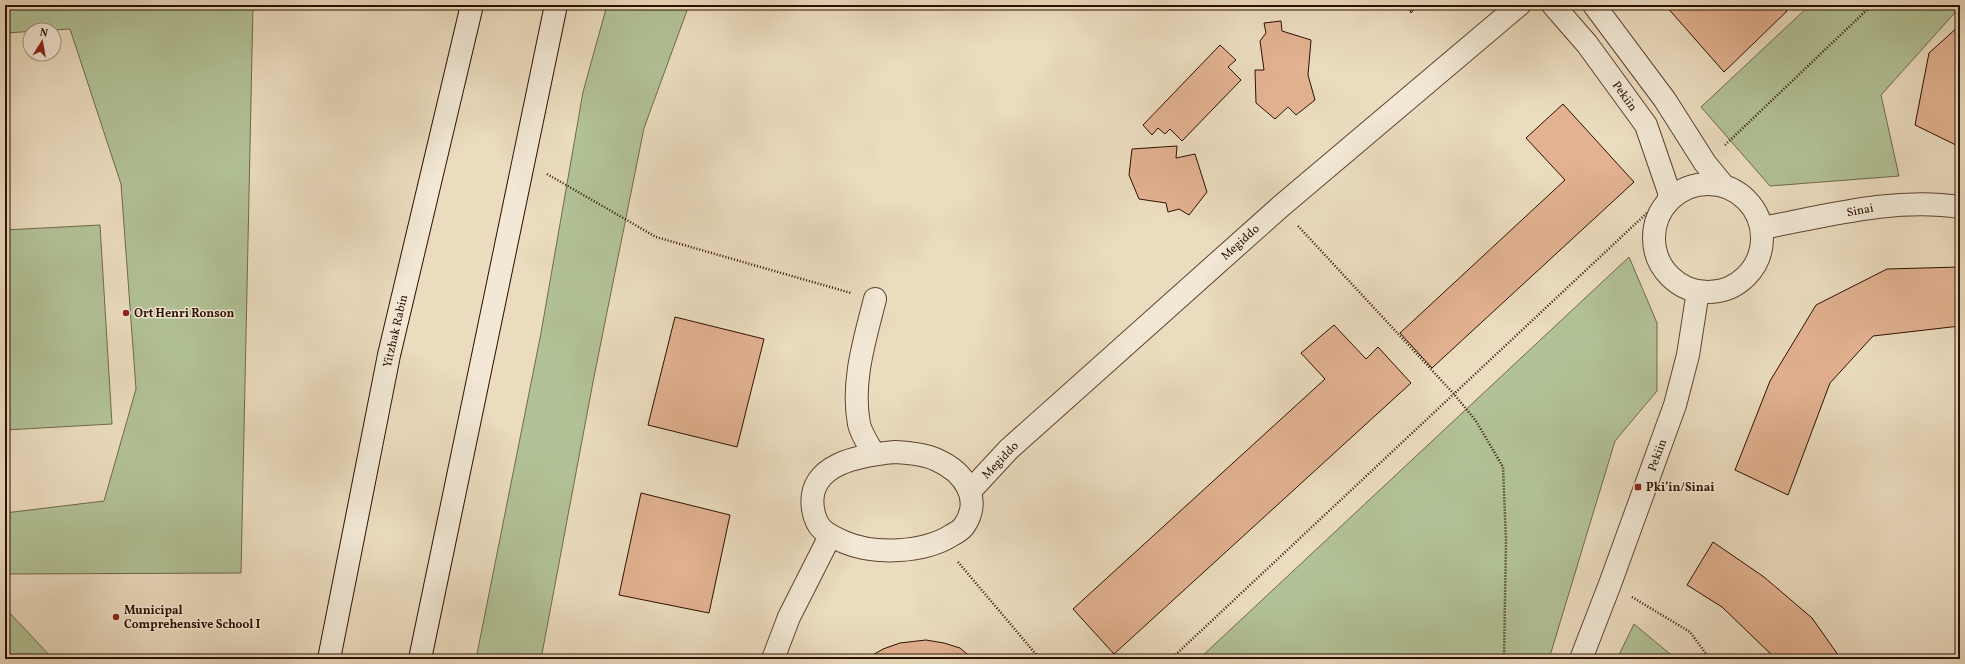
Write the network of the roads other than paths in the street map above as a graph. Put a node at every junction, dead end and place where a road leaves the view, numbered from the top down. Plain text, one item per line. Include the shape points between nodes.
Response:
1 (556, 5) edge
2 (1519, 5) edge
3 (1553, 5) edge
4 (1594, 5) edge
5 (470, 10) edge
6 (1723, 186) junction
7 (1669, 196) junction
8 (1960, 207) edge
9 (1762, 228) junction
10 (1698, 291) junction
11 (875, 299) road end
12 (874, 454) junction
13 (971, 490) junction
14 (830, 536) junction
15 (329, 659) edge
16 (420, 659) edge
17 (773, 659) edge
18 (1581, 659) edge

1 - 16 street
2 - 13 street, Megiddo via 1280,207 1009,449
3 - 7 street, Pekiin via 1587,44 1646,125
4 - 6 street via 1665,100 1705,163
5 - 15 street, Yitzhak Rabin via 389,355
6 - 7 street via 1708,183
6 - 9 street via 1737,191 1749,201
7 - 10 street via 1654,230 1654,246 1660,262 1670,276 1683,286
8 - 9 street, Sinai via 1881,206
9 - 10 street via 1762,246 1757,262 1747,276 1732,286 1716,291
10 - 18 street, Pekiin via 1688,355 1675,405
11 - 12 street via 860,355 857,393 859,424
12 - 13 street via 918,454 937,460 954,470
12 - 14 street via 851,459 816,481 812,500 815,522
13 - 14 street via 973,508 963,528 941,542 920,549 853,546
14 - 17 street via 789,617

